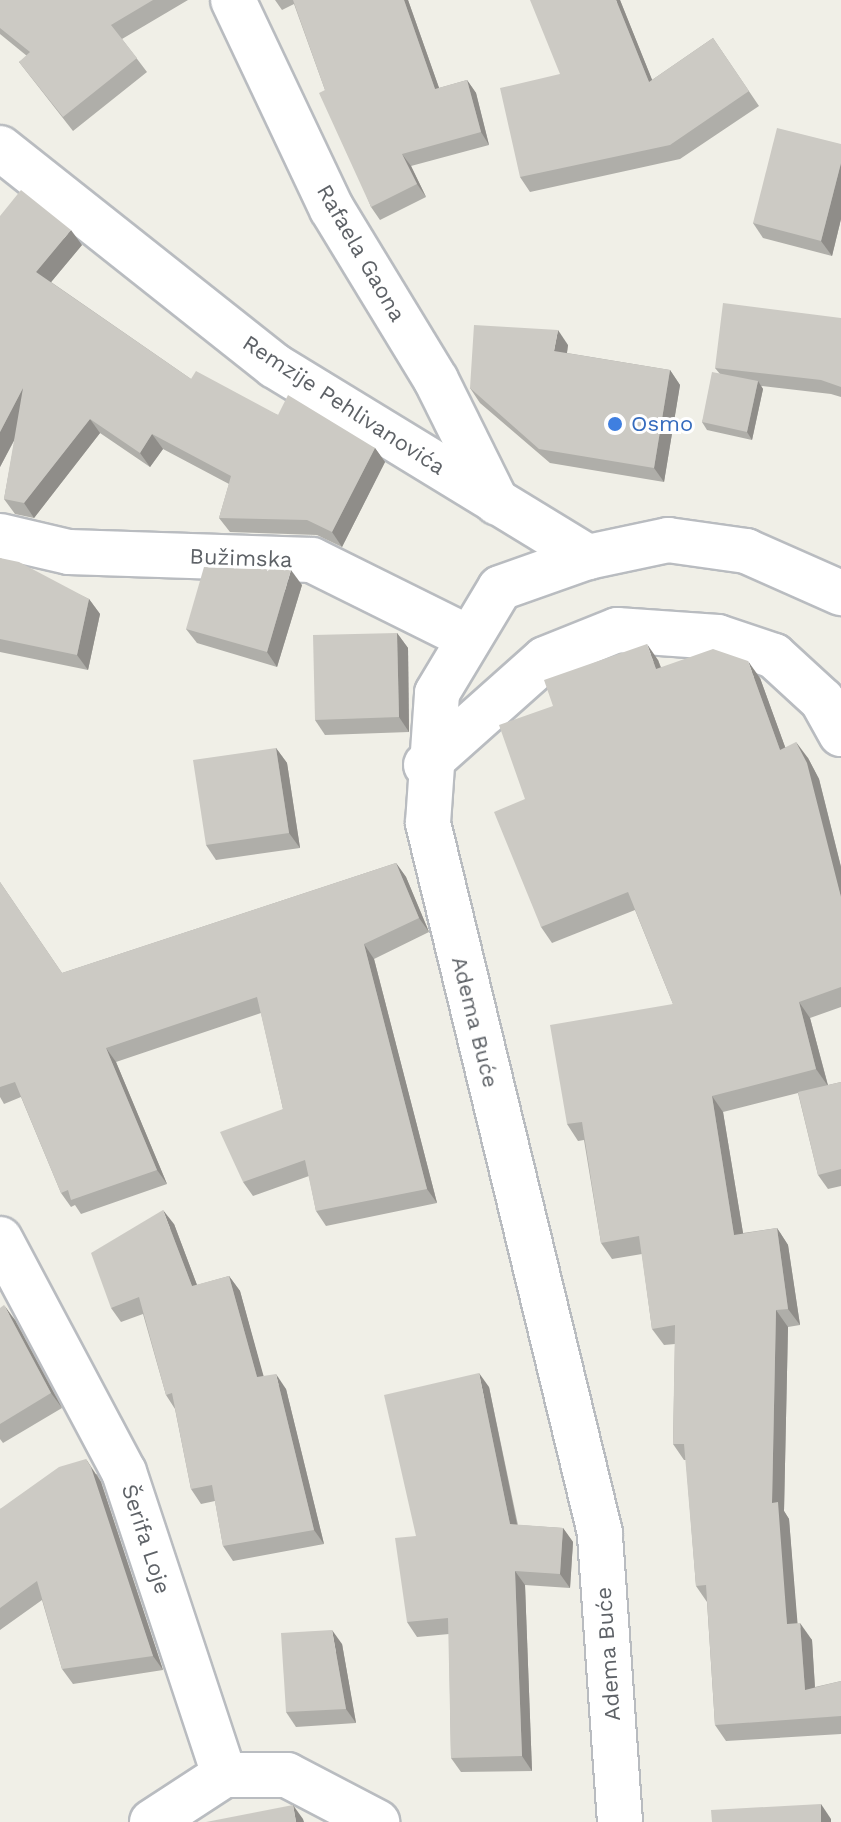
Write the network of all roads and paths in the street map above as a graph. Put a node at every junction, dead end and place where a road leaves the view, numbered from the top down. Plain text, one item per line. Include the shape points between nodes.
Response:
1 (233, 0) edge
2 (0, 148) edge
3 (497, 503) junction
4 (0, 536) edge
5 (588, 557) junction
6 (841, 593) edge
7 (467, 637) junction
8 (841, 734) edge
9 (426, 765) junction
10 (6, 1262) edge
11 (224, 1775) junction
12 (152, 1822) edge
13 (377, 1822) edge
14 (620, 1822) edge

1 - 3 street, Rafaela Gaona via 332,209 436,380
2 - 3 street, Remzije Pehlivanovića via 275,366
3 - 5 street, Remzije Pehlivanovića
4 - 7 street, Bužimska via 69,552 312,560
5 - 6 street, Adema Buće via 668,540 746,551
5 - 7 street, Adema Buće via 500,588
7 - 9 street, Adema Buće via 437,693
8 - 9 street via 822,700 774,656 718,637 617,630 545,659
9 - 14 street, Adema Buće via 428,823 600,1533
10 - 11 street, Šerifa Loje via 124,1472
11 - 12 street
11 - 13 street via 287,1775

